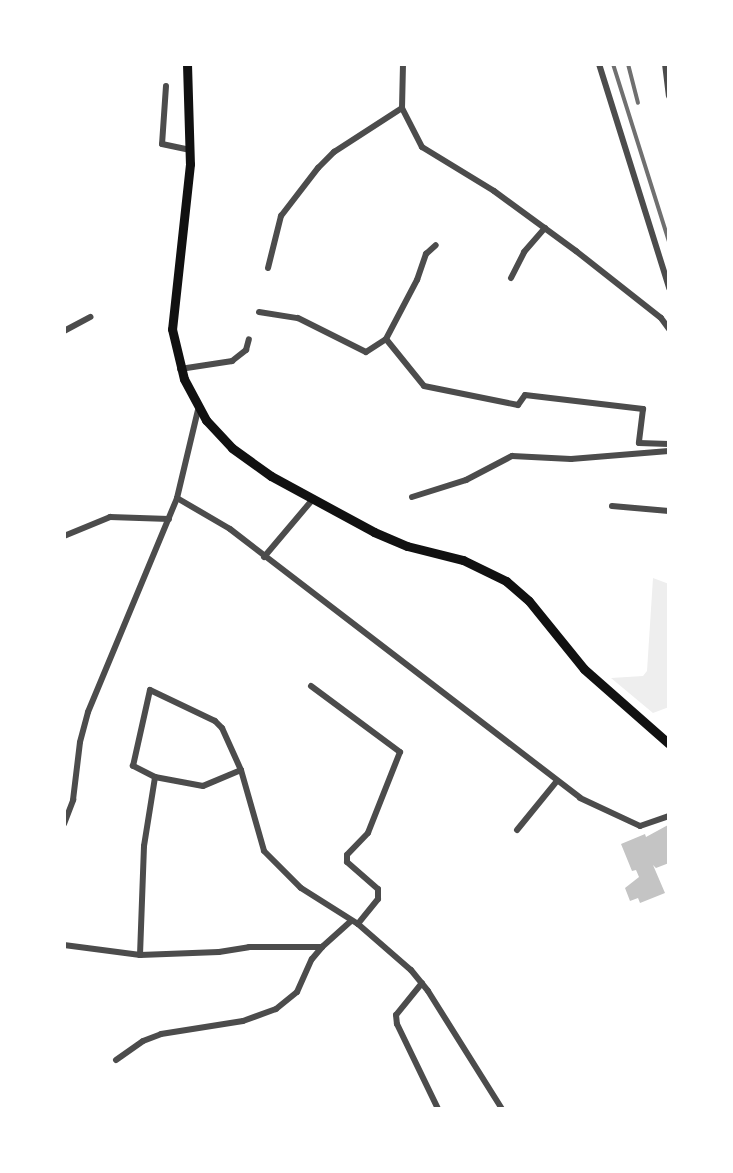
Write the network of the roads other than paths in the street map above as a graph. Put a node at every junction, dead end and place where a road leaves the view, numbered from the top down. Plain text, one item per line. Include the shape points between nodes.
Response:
1 (187, 64) edge
2 (403, 64) edge
3 (599, 64) edge
4 (665, 64) edge
5 (166, 86) dead end
6 (669, 96) edge
7 (402, 108) junction
8 (190, 150) junction
9 (545, 228) junction
10 (436, 245) dead end
11 (268, 268) dead end
12 (511, 278) dead end
13 (669, 288) edge
14 (259, 312) dead end
15 (90, 317) dead end
16 (669, 329) edge
17 (64, 331) edge
18 (249, 339) dead end
19 (386, 339) junction
20 (180, 369) junction
21 (198, 410) junction
22 (669, 444) edge
23 (669, 451) edge
24 (412, 497) dead end
25 (177, 498) junction
26 (313, 499) junction
27 (612, 506) dead end
28 (669, 511) edge
29 (169, 519) junction
30 (64, 536) edge
31 (264, 557) junction
32 (311, 686) dead end
33 (669, 744) edge
34 (241, 770) junction
35 (155, 777) junction
36 (557, 781) junction
37 (669, 816) edge
38 (64, 824) edge
39 (517, 830) dead end
40 (355, 923) junction
41 (64, 945) edge
42 (322, 947) junction
43 (140, 955) junction
44 (422, 983) junction
45 (116, 1060) dead end
46 (438, 1109) edge
47 (502, 1109) edge

1 - 8 main road
2 - 7 street
3 - 13 street
4 - 6 street
5 - 8 street via 162,144
7 - 9 street via 422,147
7 - 11 street via 318,168 281,216
8 - 20 main road via 172,314
9 - 12 street
9 - 16 street
10 - 19 street via 426,254
14 - 19 street via 298,318 366,352
15 - 17 street
18 - 20 street via 246,350 232,361
19 - 22 street via 424,386 518,405 525,395 643,409 639,443
20 - 21 main road
21 - 25 street
21 - 26 main road via 232,448
23 - 24 street via 571,459 512,456 466,480
25 - 29 street
25 - 31 street via 197,506
26 - 31 street
26 - 33 main road via 386,539 463,560 506,581 541,614 584,669
27 - 28 street
29 - 30 street via 110,517
29 - 38 street via 88,712
31 - 36 street
32 - 40 street via 400,752 368,833 347,855 347,862 378,889 378,899
34 - 35 street via 203,786
34 - 35 street via 215,721 150,690 133,766
34 - 40 street via 264,851 301,888
35 - 43 street via 144,846
36 - 37 street via 626,822 640,826
36 - 39 street
40 - 42 street
40 - 44 street
41 - 43 street
42 - 43 street
42 - 45 street via 297,992 276,1009 243,1021 161,1034
44 - 46 street via 396,1015 397,1024
44 - 47 street

